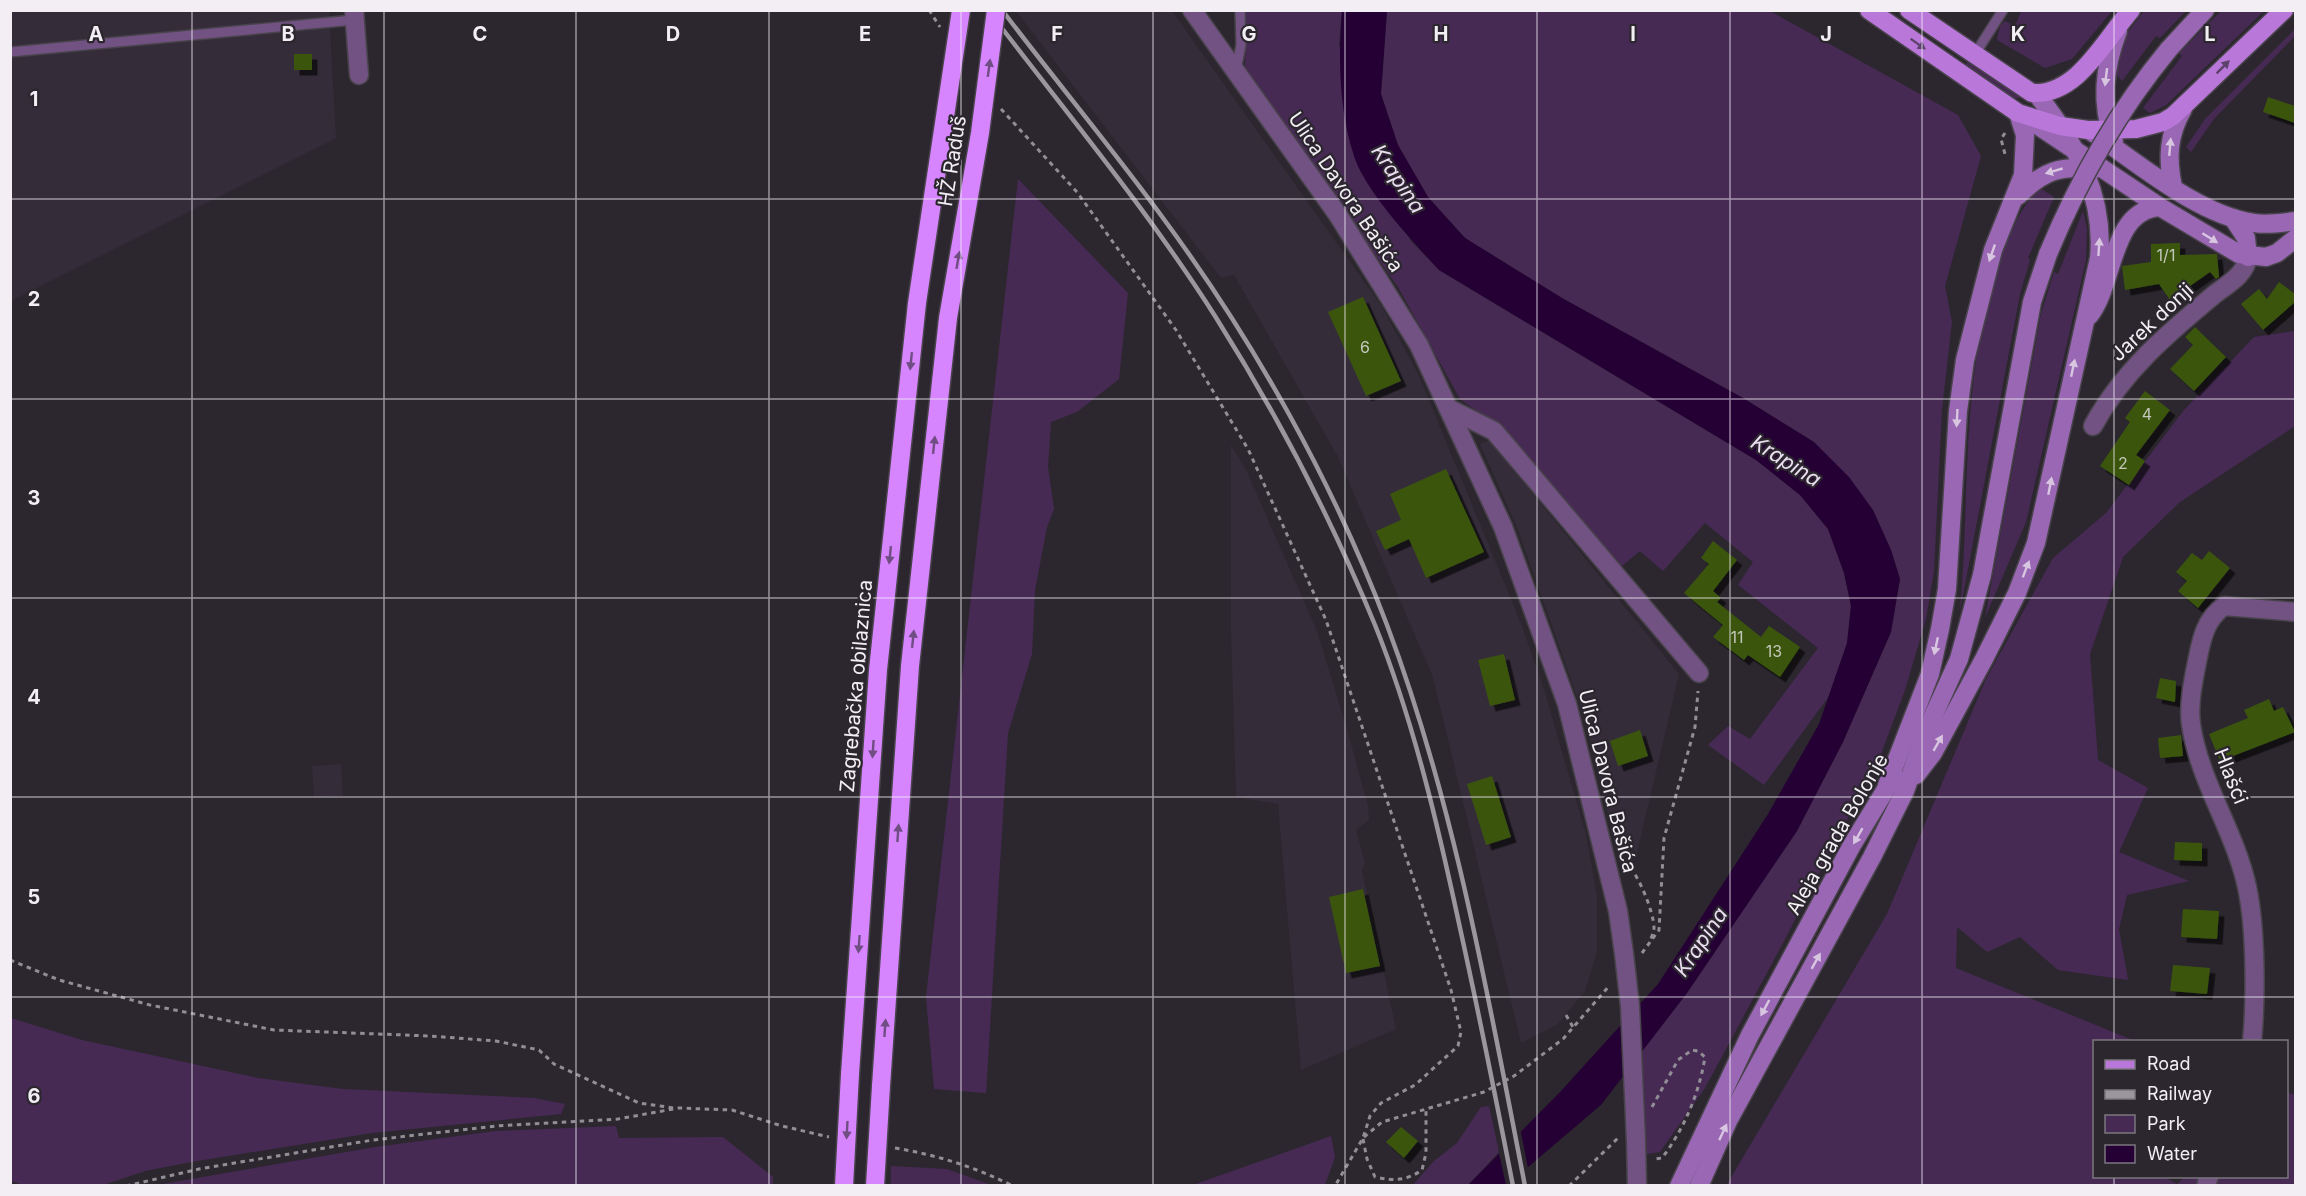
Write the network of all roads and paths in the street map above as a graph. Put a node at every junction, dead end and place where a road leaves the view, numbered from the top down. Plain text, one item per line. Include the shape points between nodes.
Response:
1 (929, 10) edge
2 (961, 10) edge
3 (996, 10) edge
4 (1192, 10) edge
5 (1240, 10) edge
6 (1869, 10) edge
7 (1909, 10) edge
8 (2003, 10) edge
9 (2205, 10) edge
10 (2284, 10) edge
11 (354, 15) edge
12 (2126, 16) edge
13 (942, 30) dead end
14 (10, 52) edge
15 (1975, 54) junction
16 (1236, 72) junction
17 (359, 75) dead end
18 (2035, 95) junction
19 (998, 106) dead end
20 (2182, 109) junction
21 (2018, 113) junction
22 (2060, 126) junction
23 (2088, 130) junction
24 (2110, 130) junction
25 (2117, 149) junction
26 (2080, 159) junction
27 (2103, 170) junction
28 (2128, 173) junction
29 (2173, 187) junction
30 (2015, 199) junction
31 (2153, 203) junction
32 (2233, 218) junction
33 (2295, 221) edge
34 (2295, 238) edge
35 (2248, 257) junction
36 (917, 303) joint
37 (2082, 324) junction
38 (1448, 408) junction
39 (2092, 426) dead end
40 (2295, 612) edge
41 (1699, 673) dead end
42 (1924, 734) junction
43 (1887, 785) junction
44 (1905, 791) junction
45 (1605, 862) junction
46 (1648, 947) dead end
47 (10, 960) edge
48 (1566, 1015) dead end
49 (1573, 1028) dead end
50 (2252, 1040) edge
51 (1484, 1092) dead end
52 (679, 1108) junction
53 (1426, 1108) junction
54 (1649, 1112) dead end
55 (834, 1138) dead end
56 (1363, 1138) junction
57 (1632, 1144) junction
58 (886, 1147) dead end
59 (126, 1185) edge
60 (844, 1185) edge
61 (875, 1185) edge
62 (1012, 1185) edge
63 (1335, 1185) edge
64 (1569, 1185) edge
65 (1637, 1185) edge
66 (1678, 1185) edge
67 (1699, 1185) edge

1 - 13 path
2 - 36 highway, HŽ Raduš, bridge
61 -> 3 highway, HŽ Raduš, bridge via 910,666 948,318 980,133
4 - 16 street, Ulica Davora Bašića
5 - 16 lane via 1241,45
6 -> 21 main road
7 - 15 main road
8 - 15 lane
9 - 42 main road, bridge via 2129,100 2068,207 2049,254 2028,322 1969,628 1946,691
20 -> 10 main road
11 - 14 lane
11 - 17 street
12 - 18 main road via 2073,81 2056,91
12 -> 24 main road via 2110,51 2104,81
15 - 18 main road
16 - 38 street, Ulica Davora Bašića via 1338,215 1419,345
18 - 22 main road
18 - 23 main road
19 - 56 path via 1077,192 1176,330 1248,449 1326,620 1452,990 1461,1032 1458,1046 1450,1054 1415,1085 1381,1103 1370,1116
20 - 24 main road via 2152,125
29 -> 20 main road via 2169,148 2174,123
21 - 22 main road
21 - 26 main road
21 - 30 main road via 2026,147
22 - 23 main road
22 - 26 main road
23 - 24 main road
23 - 25 main road
24 - 25 main road
25 - 28 main road
25 - 29 main road
26 - 27 main road
26 -> 30 main road via 2034,180
37 -> 26 main road via 2100,233 2092,191
27 - 28 main road
27 - 31 main road
28 - 29 main road
28 - 31 main road
29 - 32 main road
30 -> 43 main road via 1993,250 1965,360 1958,411 1948,580 1940,629 1930,674
31 -> 35 main road
31 - 37 main road via 2128,225 2102,296
32 - 33 main road via 2256,224
32 - 35 main road via 2246,238
34 - 35 main road via 2277,253
35 - 39 street, Jarek donji via 2239,275 2171,330 2121,382
36 -> 60 highway, Zagrebačka obilaznica, bridge via 878,670
44 -> 37 main road via 1933,753 1984,659 2017,593 2036,543
38 - 41 street via 1494,431
38 - 45 street, Ulica Davora Bašića via 1503,527 1567,704
40 - 50 street, Hlašći via 2224,606 2215,612 2204,631 2194,675 2190,722 2197,754 2237,849 2248,889 2254,965
42 - 43 main road, Aleja grada Bolonje
42 - 44 main road, Aleja grada Bolonje
43 -> 66 main road, Aleja grada Bolonje via 1750,1035
67 -> 44 main road, Aleja grada Bolonje via 1728,1121
45 - 46 path via 1622,860 1635,873 1654,928
45 - 57 street, Ulica Davora Bašića, bridge via 1618,910 1624,954
47 - 52 path via 59,980 150,1005 263,1029 496,1041 538,1050 554,1064 639,1104
48 - 49 path
51 - 53 path
52 - 55 path via 732,1110
52 - 59 path via 618,1119 496,1126 373,1140
53 - 56 path via 1382,1122
53 - 56 path via 1426,1153 1422,1170 1412,1177 1395,1181 1375,1177
54 - 57 path via 1678,1060 1692,1050 1705,1057 1680,1135 1662,1158
56 - 63 path
57 - 64 path via 1598,1155
57 - 65 street, Ulica Davora Bašića
58 - 62 path via 929,1154

